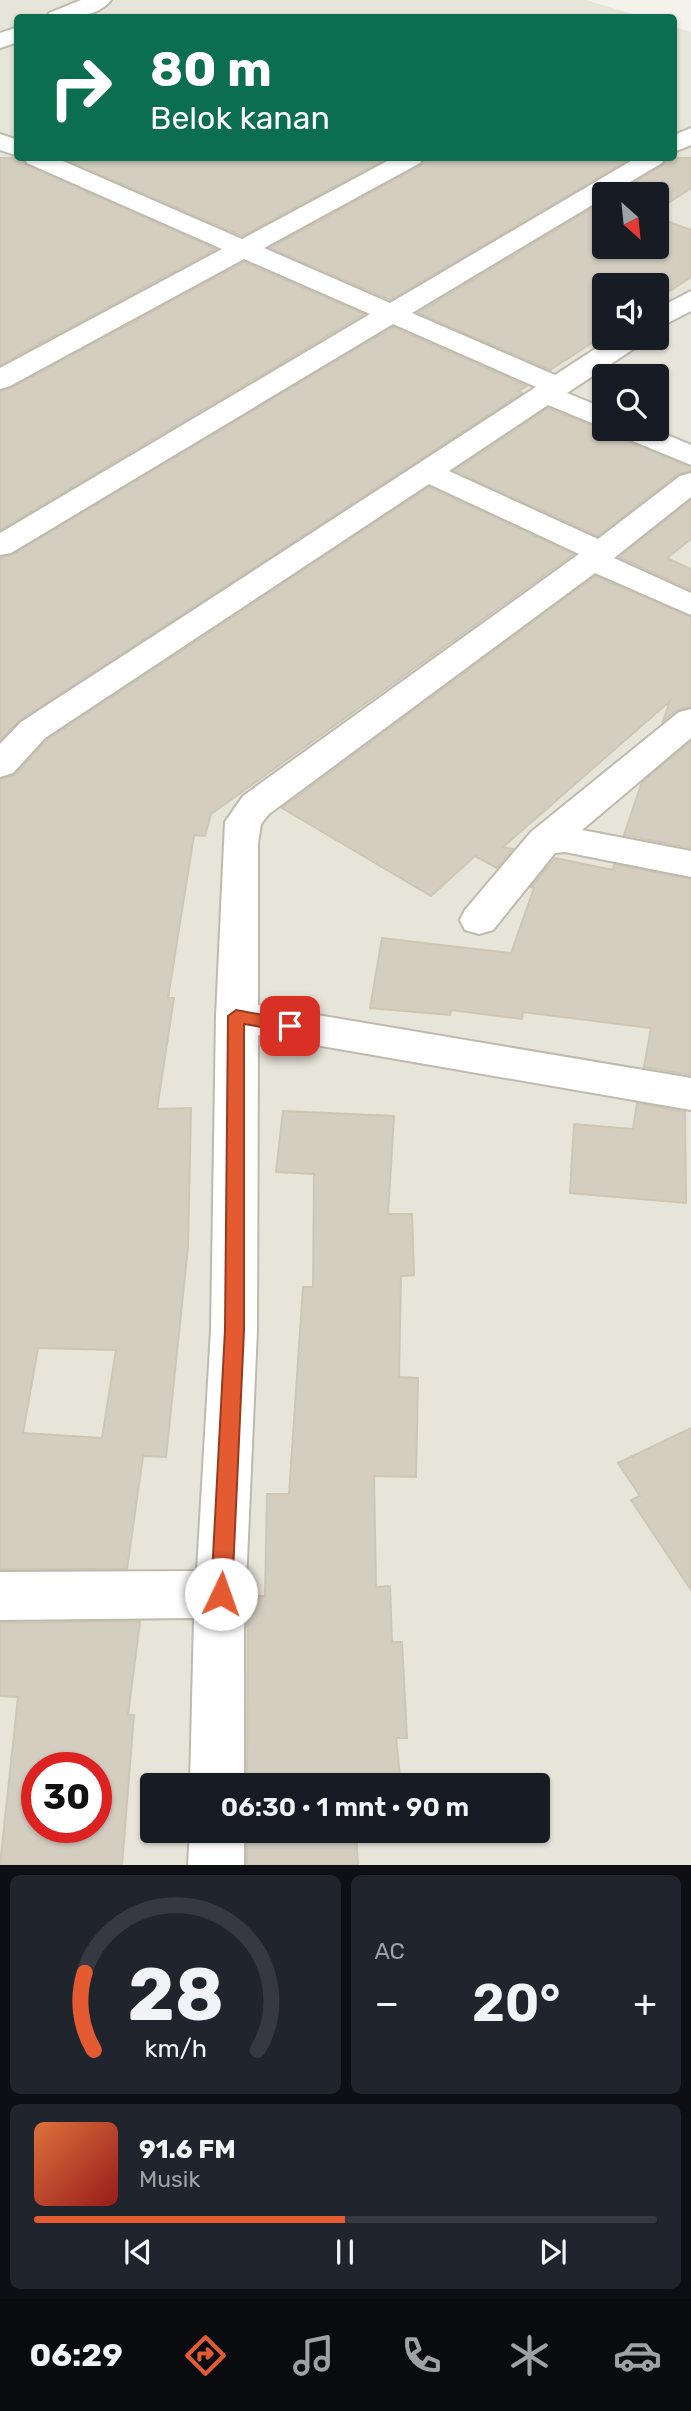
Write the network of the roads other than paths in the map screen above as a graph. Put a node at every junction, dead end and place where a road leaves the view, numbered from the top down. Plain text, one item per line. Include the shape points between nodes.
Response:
1 (100, 0) edge
2 (67, 14) edge
3 (43, 161) edge
4 (405, 161) edge
5 (648, 161) edge
6 (240, 249) junction
7 (691, 299) edge
8 (669, 313) edge
9 (389, 315) junction
10 (613, 350) edge
11 (0, 380) edge
12 (551, 390) junction
13 (592, 412) edge
14 (656, 441) edge
15 (691, 456) edge
16 (428, 472) junction
17 (691, 482) edge
18 (0, 546) edge
19 (596, 556) junction
20 (691, 605) edge
21 (691, 720) edge
22 (0, 765) edge
23 (544, 841) junction
24 (691, 864) edge
25 (479, 920) dead end
26 (236, 1016) junction
27 (691, 1094) edge
28 (221, 1594) junction
29 (0, 1596) edge
30 (217, 1773) edge
31 (216, 1843) edge
32 (216, 1865) edge

1 - 2 street
3 - 6 street
4 - 6 street
5 - 9 street
6 - 9 street
6 - 11 street
7 - 8 street
9 - 12 street
9 - 18 street
10 - 12 street
12 - 13 street
12 - 16 street
14 - 15 street
16 - 19 street
16 - 22 street via 33,730
17 - 19 street
19 - 20 street
19 - 26 street via 256,805 243,821
21 - 23 street
23 - 24 street via 565,839
23 - 25 street
26 - 27 street
26 - 28 street via 234,1330
28 - 29 street
28 - 30 street
31 - 32 street

